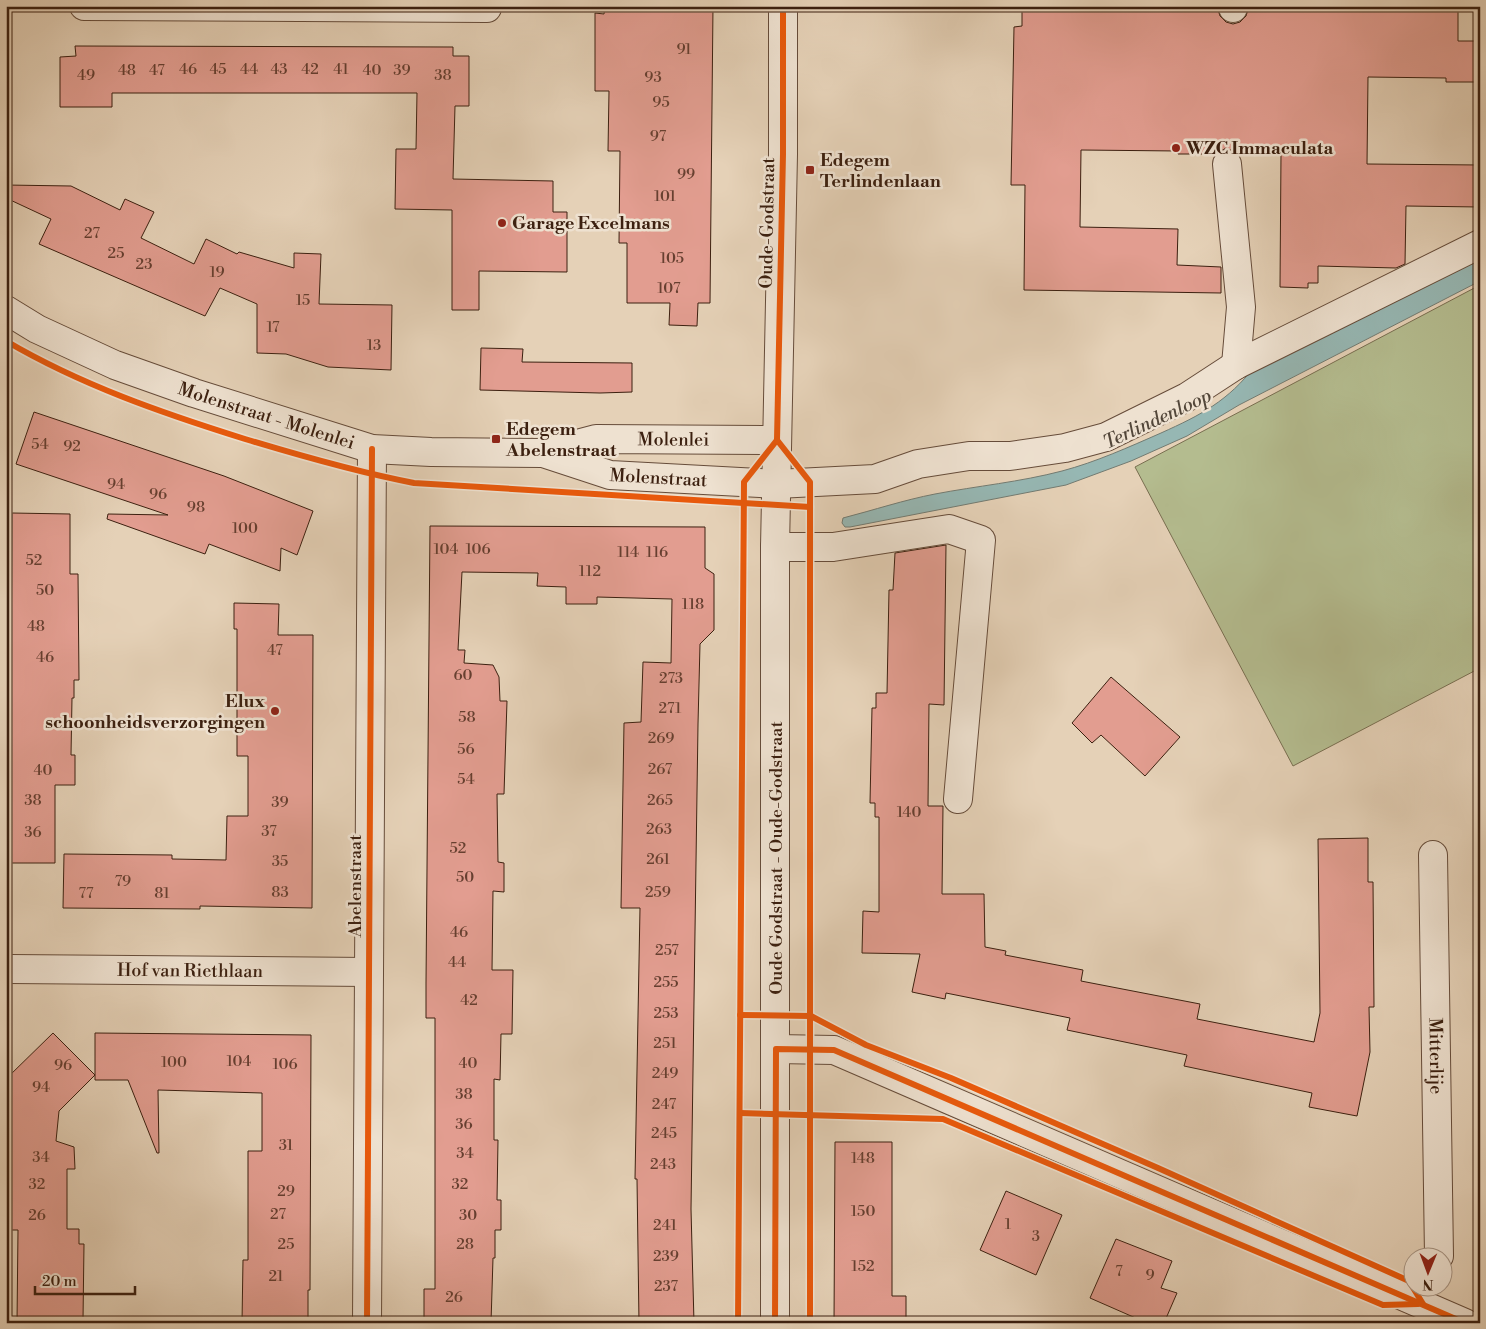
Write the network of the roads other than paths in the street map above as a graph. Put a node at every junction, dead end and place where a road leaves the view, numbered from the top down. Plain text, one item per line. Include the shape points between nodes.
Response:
1 (84, 6) edge
2 (783, 6) edge
3 (488, 8) dead end
4 (1226, 164) dead end
5 (1480, 244) edge
6 (6, 310) edge
7 (1236, 365) junction
8 (777, 440) junction
9 (372, 449) junction
10 (543, 453) junction
11 (777, 484) junction
12 (775, 547) junction
13 (958, 799) dead end
14 (1433, 855) dead end
15 (7, 970) edge
16 (369, 972) junction
17 (776, 1049) junction
18 (1439, 1246) edge
19 (1423, 1305) edge
20 (367, 1323) edge
21 (775, 1323) edge
22 (1465, 1323) edge

1 - 3 street
2 - 8 street, Oude-Godstraat
4 - 7 street via 1241,306
5 - 7 street, Molenstraat
6 - 9 street, Molenstraat - Molenlei via 37,329 115,365
7 - 11 street, Molenstraat via 1187,397 1106,437 1065,448 1010,456 969,456 927,463 875,479
8 - 10 street, Molenlei via 596,439
8 - 11 street, Oude-Godstraat
9 - 10 street, Molenstraat - Molenlei
9 - 16 street, Abelenstraat
10 - 11 street, Molenstraat via 610,474
11 - 12 street, Oude Godstraat - Oude-Godstraat
12 - 13 street via 833,547 949,529 981,540
12 - 17 street, Oude Godstraat - Oude-Godstraat
14 - 18 street, Mitterlije
15 - 16 street, Hof van Riethlaan
16 - 20 street, Abelenstraat
17 - 19 street via 834,1050
17 - 21 street, Oude Godstraat - Oude-Godstraat
19 - 22 street

